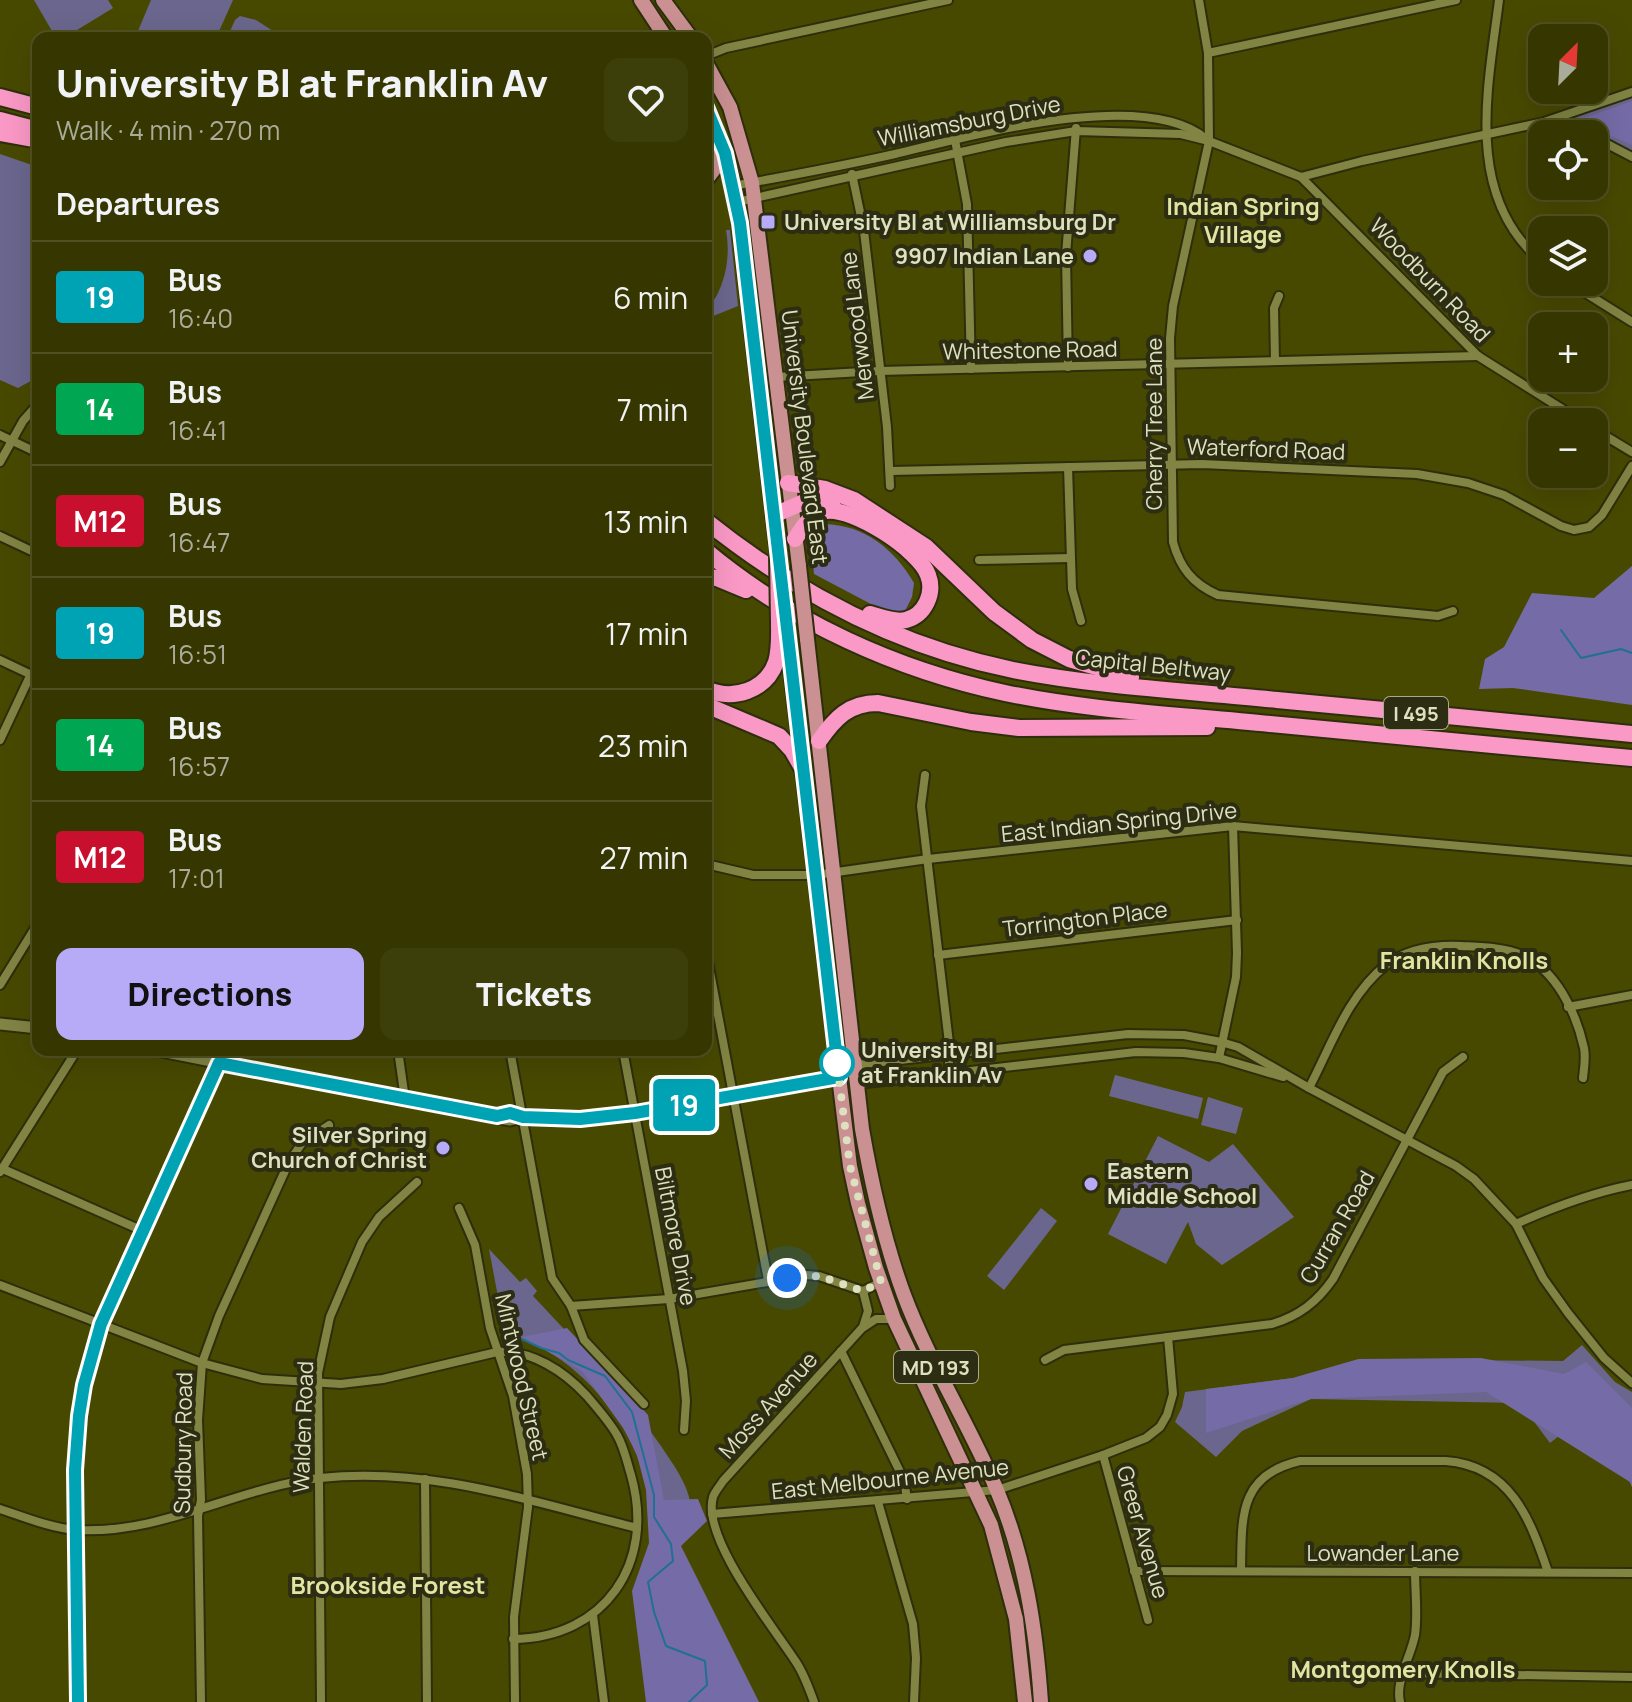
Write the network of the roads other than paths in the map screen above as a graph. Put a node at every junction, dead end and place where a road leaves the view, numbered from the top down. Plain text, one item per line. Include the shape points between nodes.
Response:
1 (641, 0) edge
2 (663, 0) edge
3 (948, 0) edge
4 (1199, 0) edge
5 (1456, 0) edge
6 (1499, 0) edge
7 (662, 32) edge
8 (687, 32) edge
9 (1208, 53) junction
10 (712, 54) edge
11 (712, 74) edge
12 (1632, 92) edge
13 (0, 97) edge
14 (32, 105) edge
15 (1076, 118) junction
16 (0, 120) edge
17 (1550, 120) edge
18 (712, 122) joint
19 (1528, 126) edge
20 (32, 128) edge
21 (1076, 131) junction
22 (0, 133) edge
23 (1485, 135) junction
24 (32, 138) edge
25 (955, 140) junction
26 (712, 141) edge
27 (712, 141) edge
28 (1209, 141) junction
29 (1608, 144) edge
30 (959, 154) junction
31 (1632, 157) edge
32 (849, 164) junction
33 (712, 172) edge
34 (853, 177) junction
35 (1301, 177) junction
36 (752, 183) junction
37 (733, 186) junction
38 (753, 199) junction
39 (737, 202) junction
40 (1528, 247) edge
41 (1279, 296) dead end
42 (1590, 296) edge
43 (1632, 322) edge
44 (1478, 356) junction
45 (1275, 361) junction
46 (1169, 364) junction
47 (1068, 367) junction
48 (971, 369) junction
49 (879, 371) junction
50 (776, 377) junction
51 (1561, 408) edge
52 (32, 411) edge
53 (0, 435) edge
54 (1608, 437) edge
55 (12, 441) junction
56 (32, 450) edge
57 (1632, 452) edge
58 (0, 462) edge
59 (1171, 464) junction
60 (1632, 466) edge
61 (1068, 467) junction
62 (890, 471) junction
63 (788, 483) junction
64 (890, 486) dead end
65 (791, 506) junction
66 (774, 515) junction
67 (880, 515) junction
68 (712, 526) edge
69 (0, 536) edge
70 (795, 539) junction
71 (32, 551) edge
72 (778, 555) joint
73 (712, 556) edge
74 (1070, 558) junction
75 (979, 560) dead end
76 (712, 578) edge
77 (806, 590) junction
78 (1453, 611) dead end
79 (1081, 621) dead end
80 (782, 624) junction
81 (848, 641) junction
82 (0, 660) edge
83 (32, 675) edge
84 (32, 680) edge
85 (712, 691) edge
86 (1199, 692) junction
87 (712, 708) edge
88 (1280, 725) junction
89 (1632, 734) edge
90 (0, 740) edge
91 (819, 741) junction
92 (1632, 758) edge
93 (804, 771) junction
94 (925, 775) dead end
95 (1233, 826) junction
96 (928, 859) junction
97 (1632, 861) edge
98 (712, 865) edge
99 (834, 873) junction
100 (816, 875) junction
101 (1237, 920) junction
102 (32, 933) edge
103 (938, 955) junction
104 (712, 982) edge
105 (0, 985) edge
106 (1632, 995) edge
107 (1568, 1007) junction
108 (0, 1024) edge
109 (32, 1027) edge
110 (1221, 1042) junction
111 (950, 1054) junction
112 (73, 1056) edge
113 (185, 1056) edge
114 (222, 1056) edge
115 (399, 1056) edge
116 (511, 1056) edge
117 (624, 1056) edge
118 (1463, 1057) dead end
119 (1219, 1058) junction
120 (219, 1063) junction
121 (856, 1065) junction
122 (949, 1073) junction
123 (839, 1077) junction
124 (1583, 1078) dead end
125 (858, 1084) junction
126 (1309, 1088) junction
127 (734, 1097) junction
128 (405, 1099) junction
129 (635, 1113) junction
130 (523, 1117) junction
131 (329, 1125) dead end
132 (1407, 1140) junction
133 (2, 1171) edge
134 (417, 1182) dead end
135 (1632, 1185) edge
136 (459, 1208) dead end
137 (1516, 1224) junction
138 (143, 1231) junction
139 (897, 1275) junction
140 (768, 1280) junction
141 (881, 1282) junction
142 (0, 1285) edge
143 (863, 1291) junction
144 (669, 1299) junction
145 (572, 1310) junction
146 (894, 1319) junction
147 (101, 1324) junction
148 (863, 1327) junction
149 (1168, 1337) junction
150 (841, 1351) junction
151 (497, 1352) junction
152 (1045, 1360) dead end
153 (202, 1363) junction
154 (318, 1383) junction
155 (1632, 1383) edge
156 (644, 1404) dead end
157 (684, 1430) dead end
158 (1103, 1455) junction
159 (319, 1478) junction
160 (425, 1479) junction
161 (997, 1490) junction
162 (977, 1492) junction
163 (907, 1499) junction
164 (528, 1500) junction
165 (878, 1502) junction
166 (0, 1509) edge
167 (199, 1509) junction
168 (712, 1514) junction
169 (637, 1528) junction
170 (75, 1530) junction
171 (1241, 1570) junction
172 (1134, 1571) junction
173 (1415, 1571) junction
174 (1548, 1572) junction
175 (1632, 1573) edge
176 (593, 1615) junction
177 (1148, 1620) dead end
178 (513, 1639) junction
179 (1403, 1673) junction
180 (1632, 1677) edge
181 (78, 1702) edge
182 (201, 1702) edge
183 (321, 1702) edge
184 (427, 1702) edge
185 (515, 1702) edge
186 (604, 1702) edge
187 (814, 1702) edge
188 (914, 1702) edge
189 (1025, 1702) edge
190 (1041, 1702) edge
191 (1400, 1702) edge

1 - 7 main road
2 - 8 main road
3 - 10 street
4 - 9 street, Cherry Tree Lane
5 - 9 street
6 - 23 street
9 - 28 street, Cherry Tree Lane
11 - 36 main road, University Boulevard East / MD 193 via 730,107
12 - 17 street
13 - 14 highway
15 - 21 street
15 - 25 street, Williamsburg Drive
15 - 28 street, Williamsburg Drive via 1160,120 1196,131
16 - 20 highway
18 - 26 main road
18 - 37 main road, University Boulevard East
19 - 23 street
21 - 28 street, Williamsburg Drive via 1164,133
21 - 30 street, Williamsburg Drive
21 - 47 street via 1066,255
22 - 24 highway
23 - 35 street
23 - 40 street via 1498,199
25 - 30 street
25 - 32 street, Williamsburg Drive
27 - 33 main road via 719,163
28 - 35 street, Williamsburg Drive
28 - 46 street, Cherry Tree Lane via 1173,306
29 - 31 street
30 - 34 street, Williamsburg Drive
30 - 48 street via 967,204
32 - 34 street, Merwood Lane
32 - 36 street, Williamsburg Drive
34 - 38 street, Williamsburg Drive
34 - 49 street, Merwood Lane
35 - 44 street, Woodburn Road
36 - 37 street, Williamsburg Drive
36 - 38 main road, University Boulevard East / MD 193
37 - 39 main road, University Boulevard East
38 - 39 street, Williamsburg Drive
38 - 50 main road, University Boulevard East / MD 193
39 - 66 main road, University Boulevard East
41 - 45 street via 1274,308
42 - 43 street
44 - 45 street, Whitestone Road
44 - 51 street, Woodburn Road
45 - 46 street, Whitestone Road
46 - 47 street, Whitestone Road
46 - 59 street, Cherry Tree Lane
47 - 48 street, Whitestone Road
48 - 49 street, Whitestone Road
49 - 50 street, Whitestone Road
49 - 62 street, Merwood Lane
50 - 63 main road, University Boulevard East / MD 193
52 - 55 street
53 - 55 street
54 - 57 street
55 - 56 street
55 - 58 street
59 - 60 street, Waterford Road via 1441,476 1504,495 1561,526 1582,530 1602,515
59 - 61 street, Waterford Road
59 - 78 street, Cherry Tree Lane via 1176,554 1187,574 1206,589 1235,598 1381,612 1438,616
61 - 62 street, Waterford Road
61 - 74 street
62 - 64 street, Merwood Lane
63 - 65 main road, University Boulevard East / MD 193
63 - 67 highway via 840,493
65 - 66 highway
65 - 67 highway via 823,498
65 - 70 main road, University Boulevard East / MD 193
66 - 72 main road, University Boulevard East
67 - 86 highway via 926,547 1014,629 1049,650 1104,671
68 - 77 highway, Capital Beltway / I 495
69 - 71 street
70 - 77 highway via 817,514 844,513 906,548 931,583 919,613 896,621
70 - 91 main road, University Boulevard East / MD 193, bridge
72 - 80 highway, bridge
73 - 81 highway, I 495 via 753,587
74 - 75 street
74 - 79 street
76 - 81 highway
77 - 86 highway, Capital Beltway / I 495 via 857,618 968,659 1038,674
80 - 85 highway via 776,661 765,680 735,695
80 - 93 main road, MD 193
81 - 88 highway, I 495 via 927,672 1006,693
82 - 83 street
84 - 90 street
86 - 89 highway, Capital Beltway / I 495
87 - 93 highway via 779,736
88 - 91 highway via 1019,728 865,703 842,713
88 - 92 highway, I 495
91 - 99 main road, University Boulevard East / MD 193
93 - 100 main road, MD 193
94 - 96 street via 921,806
95 - 96 street, East Indian Spring Drive
95 - 97 street, East Indian Spring Drive
95 - 101 street
96 - 99 street, East Indian Spring Drive
96 - 103 street
98 - 100 street, East Indian Spring Drive via 753,875
99 - 100 street, East Indian Spring Drive
99 - 121 main road, University Boulevard East / MD 193
100 - 123 main road, MD 193
101 - 103 street, Torrington Place
101 - 110 street via 1236,977
102 - 105 street
103 - 111 street
104 - 127 street
106 - 107 street
107 - 124 street via 1584,1047
107 - 126 street via 1555,980 1518,953 1424,948 1388,964 1364,986
108 - 109 street
110 - 111 street via 1128,1034
110 - 119 street
110 - 126 street
111 - 121 street
111 - 122 street
112 - 133 street
113 - 120 street
114 - 120 street
115 - 128 street
116 - 130 street
117 - 129 street, Biltmore Drive
118 - 132 street, Curran Road via 1443,1072
119 - 122 street via 1136,1052
119 - 126 street
120 - 128 street
120 - 138 street
121 - 123 street
121 - 125 main road, University Boulevard East / MD 193
122 - 125 street
123 - 125 street
123 - 127 street
123 - 141 main road, MD 193 via 850,1166
125 - 139 main road, University Boulevard East / MD 193 via 871,1179
126 - 132 street
127 - 129 street
127 - 140 street
128 - 130 street
129 - 130 street via 580,1119
129 - 144 street, Biltmore Drive
130 - 145 street via 552,1278
131 - 153 street, Sudbury Road via 302,1143 289,1162
132 - 137 street via 1474,1179
132 - 149 street, Curran Road via 1333,1279 1307,1308 1272,1324
133 - 138 street
134 - 154 street, Walden Road via 379,1217 362,1242 330,1317
135 - 137 street via 1560,1204
136 - 151 street, Mintwood Street via 475,1245
137 - 155 street via 1568,1313
138 - 147 street
139 - 141 street
139 - 161 main road, University Boulevard East / MD 193 via 924,1344
140 - 143 street via 819,1276
140 - 144 street
141 - 143 street
141 - 146 main road, MD 193
142 - 147 street
143 - 148 street via 868,1311
144 - 145 street
144 - 157 street, Biltmore Drive via 686,1391
145 - 156 street via 584,1340
146 - 148 street via 876,1319
146 - 162 main road, MD 193
147 - 153 street
147 - 170 street via 79,1416
148 - 150 street, Moss Avenue
149 - 152 street, Curran Road via 1064,1350
149 - 158 street, East Melbourne Avenue via 1173,1394 1167,1415 1146,1438
150 - 163 street via 904,1480
150 - 168 street, Moss Avenue via 723,1481 713,1497
151 - 154 street via 383,1379
151 - 164 street, Mintwood Street via 513,1396
151 - 169 street via 545,1362 597,1407 618,1436 628,1465
153 - 154 street via 262,1379
153 - 167 street, Sudbury Road
154 - 159 street, Walden Road
158 - 161 street, East Melbourne Avenue
158 - 172 street, Greer Avenue
159 - 160 street
159 - 167 street
159 - 183 street, Walden Road
160 - 164 street
160 - 184 street
161 - 162 street, East Melbourne Avenue
161 - 190 main road, University Boulevard East / MD 193 via 1033,1612
162 - 163 street, East Melbourne Avenue
162 - 189 main road, MD 193 via 1016,1619
163 - 165 street, East Melbourne Avenue
164 - 169 street
164 - 178 street, Mintwood Street
165 - 168 street, East Melbourne Avenue
165 - 188 street via 913,1624
166 - 170 street
167 - 170 street via 140,1525
167 - 182 street, Sudbury Road
168 - 187 street via 739,1577 798,1664
169 - 176 street via 627,1570
170 - 181 street
171 - 172 street, Lowander Lane
171 - 173 street, Lowander Lane
171 - 174 street via 1247,1497 1282,1465 1446,1461 1482,1470 1507,1487 1522,1507
172 - 177 street, Greer Avenue
173 - 174 street, Lowander Lane
173 - 179 street via 1416,1631
174 - 175 street, Lowander Lane
176 - 178 street via 552,1635
176 - 186 street
178 - 185 street, Mintwood Street
179 - 180 street
179 - 191 street

